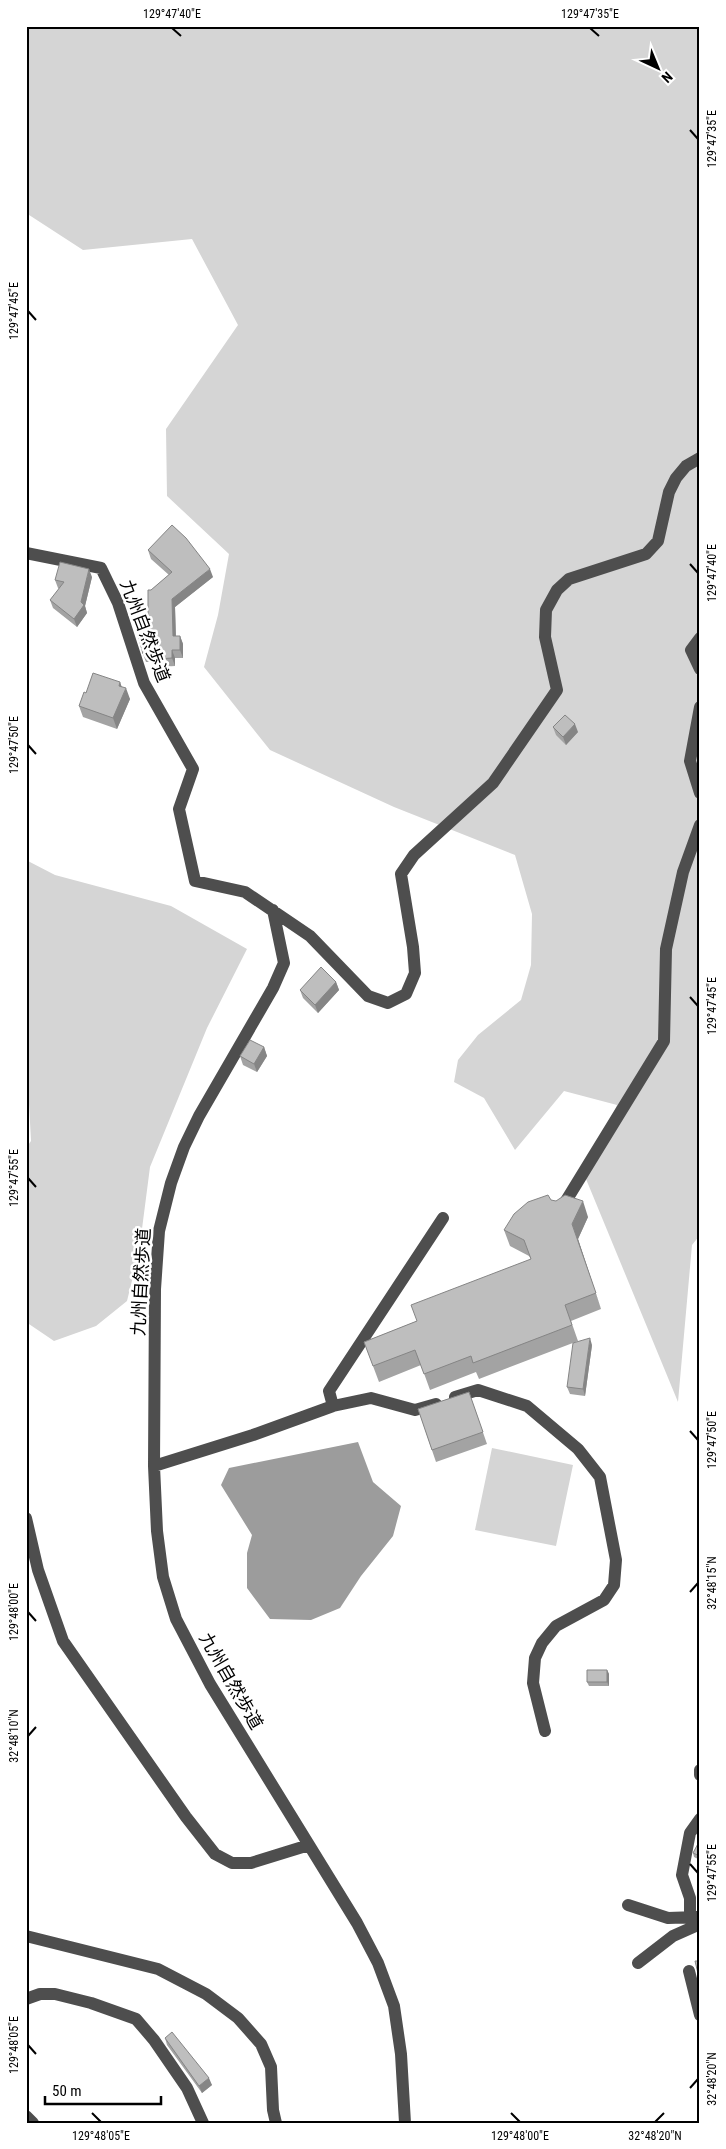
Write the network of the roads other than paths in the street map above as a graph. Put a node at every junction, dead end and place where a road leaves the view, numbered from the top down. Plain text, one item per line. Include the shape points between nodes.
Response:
1 (700, 458) edge
2 (26, 553) edge
3 (700, 638) edge
4 (700, 669) edge
5 (700, 707) edge
6 (700, 793) edge
7 (700, 825) edge
8 (273, 910) junction
9 (561, 1209) edge
10 (443, 1218) dead end
11 (333, 1406) junction
12 (154, 1466) junction
13 (26, 1518) edge
14 (545, 1731) dead end
15 (700, 1770) edge
16 (700, 1775) edge
17 (700, 1819) edge
18 (309, 1845) junction
19 (628, 1905) dead end
20 (668, 1918) junction
21 (697, 1919) edge
22 (26, 1936) edge
23 (673, 1936) junction
24 (638, 1963) dead end
25 (689, 1971) dead end
26 (26, 1999) edge
27 (700, 2014) edge
28 (26, 2116) edge
29 (33, 2123) edge
30 (203, 2123) edge
31 (276, 2123) edge
32 (405, 2123) edge

1 - 8 street via 686,466 676,478 669,492 658,541 646,554 569,579 557,590 546,610 545,637 557,690 493,783 414,855 401,874 415,973 406,994 388,1003 368,996 310,936
2 - 8 street, 九州自然歩道 via 101,568 118,603 144,683 193,769 179,810 195,881 246,892
3 - 4 street via 691,650
5 - 6 street via 690,761
7 - 9 street via 683,872 666,949 664,1041
8 - 12 street, 九州自然歩道 via 284,963 273,988 199,1116 171,1183 159,1231 155,1289
10 - 11 street via 329,1391
11 - 12 street via 253,1436
11 - 14 street via 371,1398 415,1410 478,1390 527,1406 578,1449 600,1477 616,1560 614,1585 604,1600 556,1626 542,1643 535,1658 533,1683
12 - 18 street, 九州自然歩道 via 163,1577 176,1619 210,1684
13 - 18 street via 38,1570 63,1641 215,1854 232,1863 251,1863
15 - 16 street
17 - 21 street via 690,1833 682,1875
18 - 32 street, 九州自然歩道 via 357,1923 378,1963 394,2006
19 - 20 street
20 - 21 street
20 - 23 street
21 - 23 street
22 - 31 street via 158,1969 206,1994 238,2018 261,2044 271,2067
23 - 24 street
25 - 27 street
26 - 30 street via 40,1994 56,1994 136,2019 187,2088
28 - 29 street

